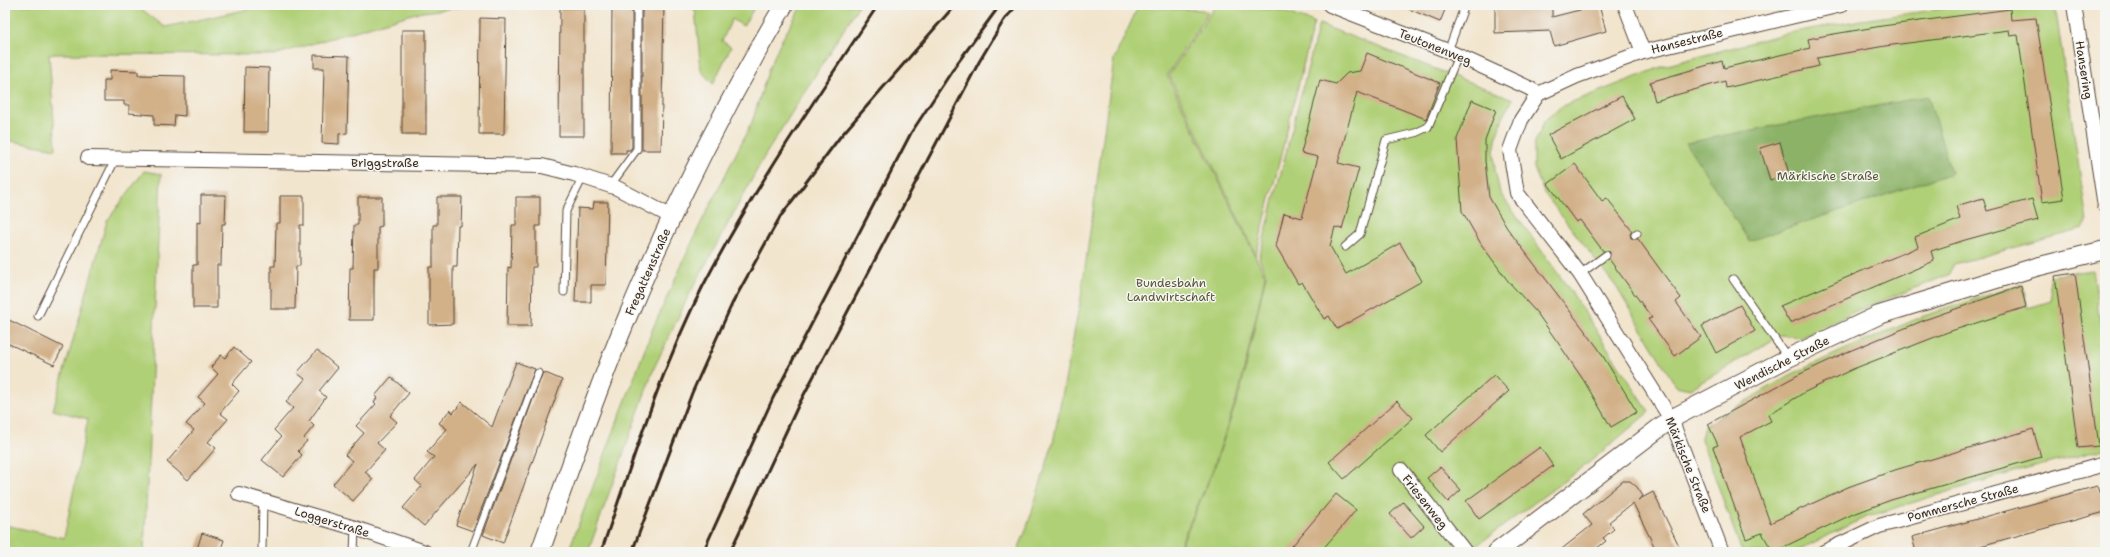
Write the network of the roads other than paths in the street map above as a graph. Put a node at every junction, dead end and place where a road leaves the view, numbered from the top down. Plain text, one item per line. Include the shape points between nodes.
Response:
1 (636, 5) edge
2 (784, 5) edge
3 (1330, 5) edge
4 (1465, 5) edge
5 (1625, 5) edge
6 (1841, 5) edge
7 (2074, 5) edge
8 (1643, 52) junction
9 (1453, 54) junction
10 (1538, 94) junction
11 (88, 158) dead end
12 (116, 158) junction
13 (583, 177) junction
14 (610, 186) junction
15 (2105, 206) edge
16 (672, 217) junction
17 (1345, 247) dead end
18 (2105, 250) edge
19 (1606, 255) dead end
20 (1580, 274) junction
21 (1733, 279) dead end
22 (564, 292) dead end
23 (38, 316) dead end
24 (1788, 358) junction
25 (538, 373) dead end
26 (1671, 419) junction
27 (2105, 464) edge
28 (1401, 470) dead end
29 (239, 494) dead end
30 (263, 500) junction
31 (354, 528) junction
32 (262, 552) edge
33 (354, 552) edge
34 (425, 552) edge
35 (471, 552) edge
36 (540, 552) edge
37 (1465, 552) edge
38 (1497, 552) edge
39 (1722, 552) edge
40 (1824, 552) edge

1 - 14 lane via 637,149
2 - 16 street, Fregattenstraße via 715,130
3 - 9 street, Teutonenweg
4 - 9 lane
5 - 8 street
6 - 8 street, Hansestraße
7 - 15 street, Hansering
8 - 10 street, Hansestraße via 1577,76
9 - 10 street, Teutonenweg via 1530,88
9 - 17 lane via 1428,127 1386,140 1360,234
10 - 20 street, Märkische Straße via 1521,120 1510,150 1517,193
11 - 12 street, Briggstraße
12 - 13 street, Briggstraße via 542,166
12 - 23 lane
13 - 14 street, Briggstraße
13 - 22 lane via 566,211
14 - 16 street, Briggstraße
16 - 36 street, Fregattenstraße via 627,318
18 - 24 street, Wendische Straße via 2036,267 1879,315
19 - 20 lane
20 - 26 street, Märkische Straße
21 - 24 lane
24 - 26 street, Wendische Straße
25 - 35 lane
26 - 38 street, Wendische Straße
26 - 39 street, Märkische Straße
27 - 40 street, Pommersche Straße via 1879,526
28 - 37 street, Friesenweg
29 - 30 street, Loggerstraße
30 - 31 street, Loggerstraße
30 - 32 lane
31 - 33 lane
31 - 34 street, Loggerstraße

